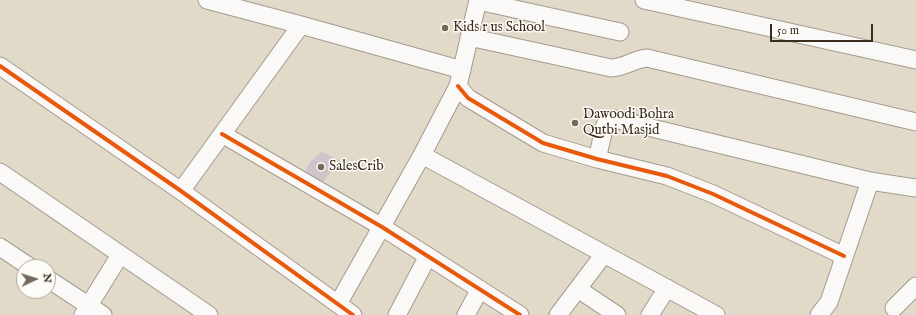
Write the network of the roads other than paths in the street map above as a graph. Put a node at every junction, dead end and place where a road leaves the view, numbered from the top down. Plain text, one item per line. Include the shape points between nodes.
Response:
1 (207, 0) edge
2 (478, 0) edge
3 (644, 0) edge
4 (301, 25) junction
5 (620, 32) dead end
6 (469, 37) junction
7 (916, 60) edge
8 (0, 66) edge
9 (460, 78) junction
10 (916, 122) edge
11 (222, 134) junction
12 (422, 155) junction
13 (597, 159) junction
14 (0, 172) edge
15 (870, 181) junction
16 (916, 188) edge
17 (181, 190) junction
18 (382, 227) junction
19 (0, 247) edge
20 (604, 254) junction
21 (120, 255) junction
22 (428, 256) junction
23 (844, 256) junction
24 (18, 259) edge
25 (56, 285) edge
26 (916, 286) edge
27 (667, 288) junction
28 (578, 289) junction
29 (480, 290) junction
30 (338, 304) junction
31 (894, 308) dead end
32 (91, 312) edge
33 (209, 315) edge
34 (353, 315) edge
35 (397, 315) edge
36 (466, 315) edge
37 (520, 315) edge
38 (558, 315) edge
39 (617, 315) edge
40 (650, 315) edge
41 (716, 315) edge
42 (819, 315) edge

1 - 4 street
2 - 5 street
2 - 6 street
3 - 7 street
4 - 9 street
4 - 11 street
6 - 9 street
6 - 10 street via 611,68 646,58
8 - 17 street
9 - 12 street
9 - 13 street via 468,98 543,143
11 - 17 street
11 - 18 street
12 - 18 street
12 - 20 street
13 - 15 street via 605,125 615,119
13 - 23 street via 667,176 713,194
14 - 21 street
15 - 16 street
15 - 23 street
17 - 30 street
18 - 22 street
18 - 30 street
19 - 24 street
20 - 27 street
20 - 28 street
21 - 32 street
21 - 33 street
22 - 29 street
22 - 35 street
23 - 42 street via 828,302
25 - 32 street
26 - 31 street
27 - 40 street
27 - 41 street
28 - 38 street
28 - 39 street
29 - 36 street
29 - 37 street
30 - 34 street

